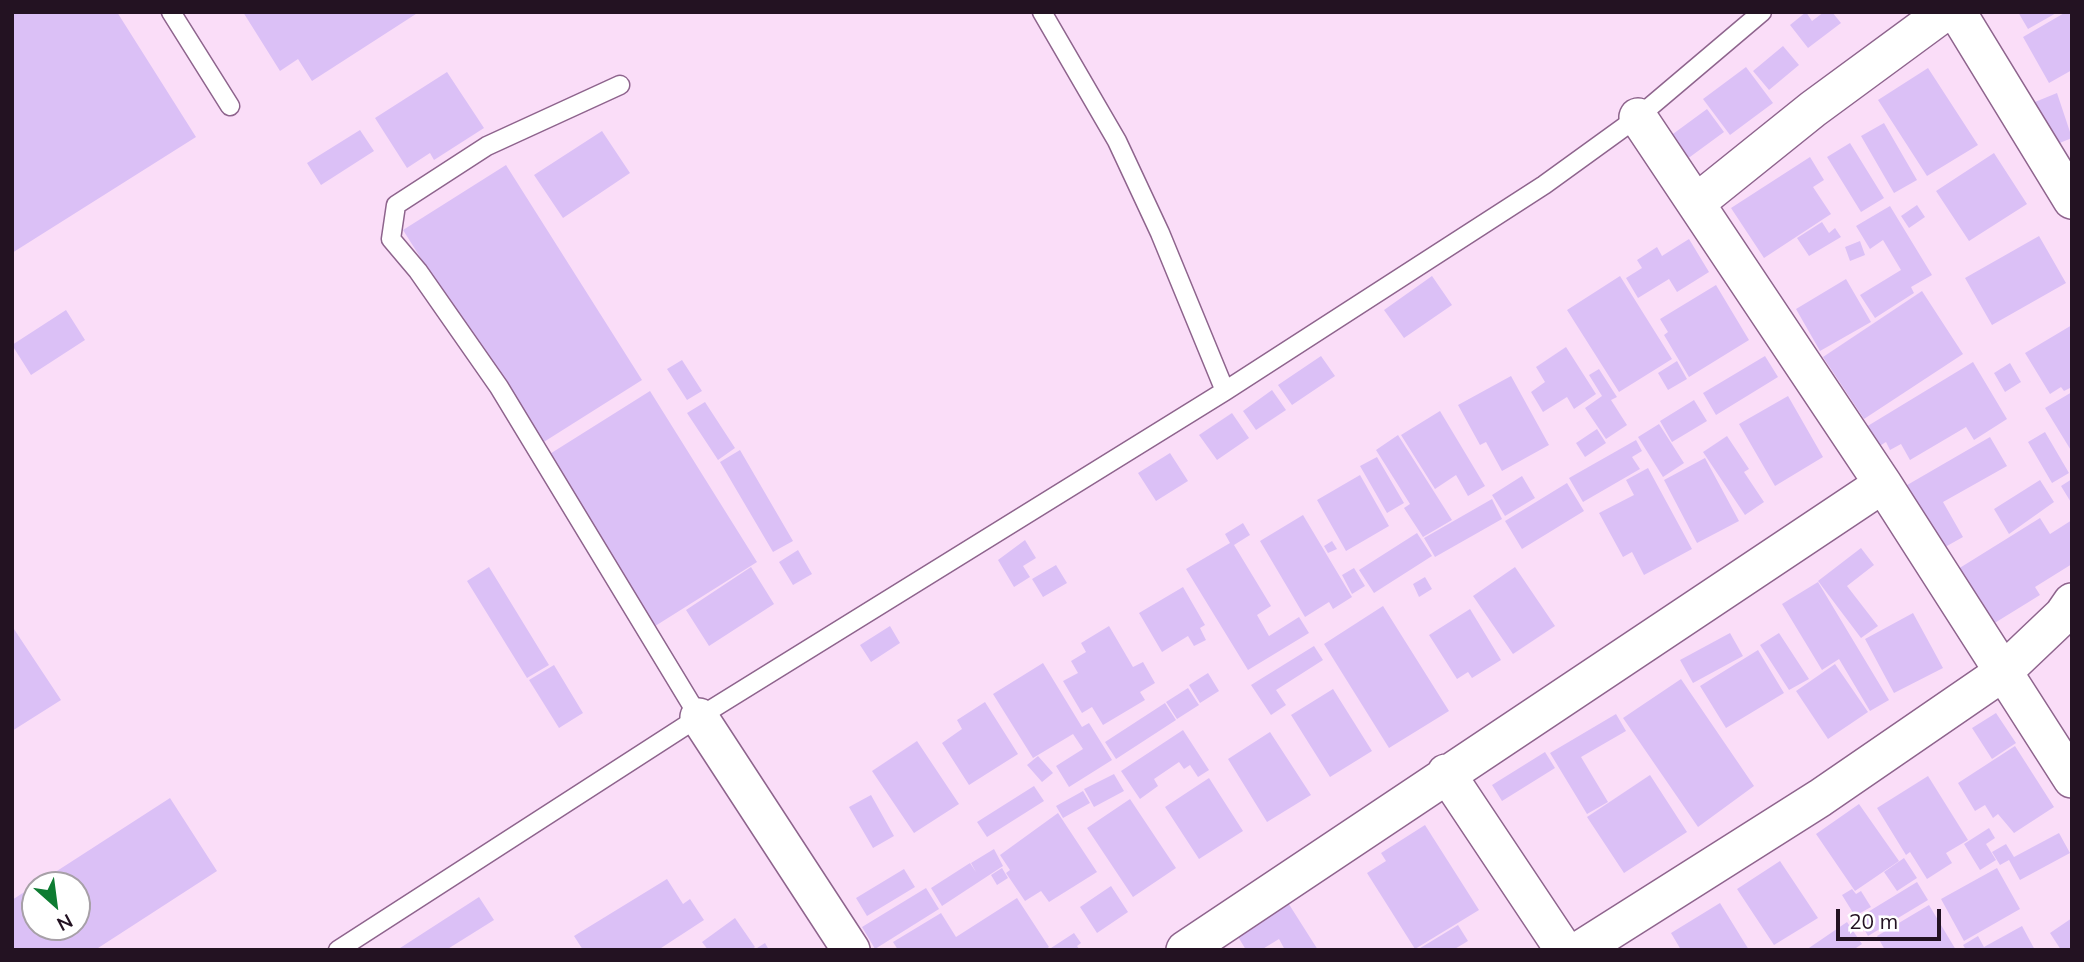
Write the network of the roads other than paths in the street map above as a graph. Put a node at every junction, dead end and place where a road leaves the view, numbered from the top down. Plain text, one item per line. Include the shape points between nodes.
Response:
1 (170, 12) edge
2 (1042, 12) edge
3 (1762, 12) edge
4 (1945, 12) edge
5 (1957, 12) edge
6 (620, 85) dead end
7 (230, 106) dead end
8 (1638, 117) junction
9 (2072, 200) edge
10 (1696, 203) junction
11 (1225, 391) junction
12 (1883, 484) junction
13 (2072, 603) edge
14 (2002, 673) junction
15 (699, 717) junction
16 (1446, 773) junction
17 (2072, 779) edge
18 (338, 950) edge
19 (851, 950) edge
20 (1185, 950) edge
21 (1564, 950) edge
22 (1580, 950) edge

1 - 7 lane
2 - 11 lane via 1117,141
3 - 8 lane
4 - 10 street
5 - 9 street
6 - 15 lane via 487,146 396,205 391,239 499,387
8 - 10 street
8 - 11 lane via 1544,186
10 - 12 street
11 - 15 lane
12 - 14 street
12 - 16 street
13 - 14 street
14 - 17 street
14 - 22 street via 1821,798
15 - 18 lane
15 - 19 street
16 - 20 street
16 - 21 street

